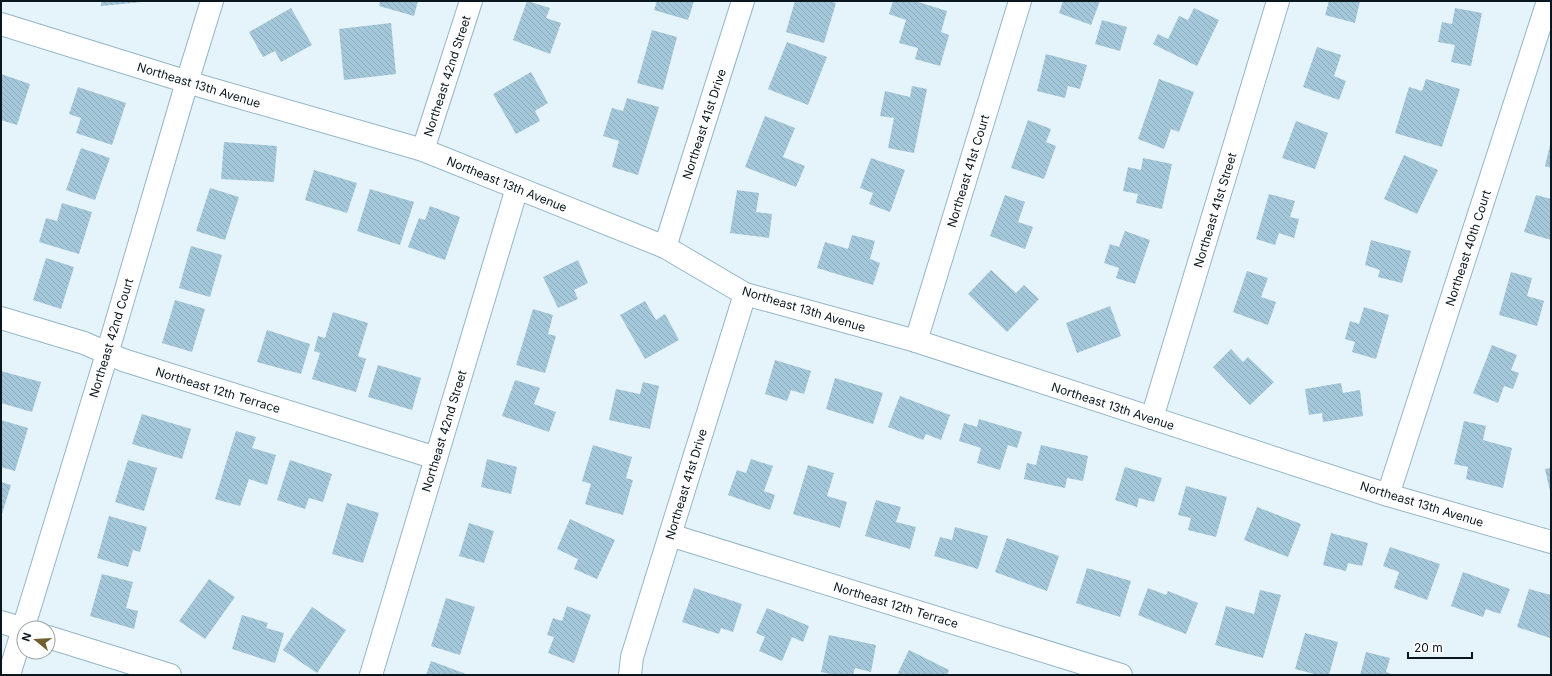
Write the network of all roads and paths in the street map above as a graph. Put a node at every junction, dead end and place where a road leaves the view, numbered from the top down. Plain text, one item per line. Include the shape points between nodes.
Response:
1 (212, 1) edge
2 (471, 1) edge
3 (743, 1) edge
4 (1020, 1) edge
5 (1278, 1) edge
6 (1548, 1) edge
7 (1, 24) edge
8 (187, 82) junction
9 (423, 150) junction
10 (517, 188) junction
11 (664, 246) junction
12 (745, 294) junction
13 (1, 318) edge
14 (916, 341) junction
15 (107, 354) junction
16 (1152, 418) junction
17 (436, 458) junction
18 (1388, 495) junction
19 (670, 535) junction
20 (1551, 542) edge
21 (27, 620) edge
22 (1, 622) edge
23 (16, 627) edge
24 (56, 639) edge
25 (16, 654) edge
26 (9, 675) edge
27 (170, 675) edge
28 (370, 675) edge
29 (630, 675) edge
30 (1121, 675) edge

1 - 8 street, Northeast 42nd Court
2 - 9 street, Northeast 42nd Street
3 - 11 street, Northeast 41st Drive
4 - 14 street, Northeast 41st Court
5 - 16 street, Northeast 41st Street
6 - 18 street, Northeast 40th Court
7 - 8 street, Northeast 13th Avenue
8 - 9 street, Northeast 13th Avenue
8 - 15 street, Northeast 42nd Court
9 - 10 street, Northeast 13th Avenue
10 - 11 street, Northeast 13th Avenue
10 - 17 street, Northeast 42nd Street
11 - 12 street, Northeast 13th Avenue
12 - 14 street, Northeast 13th Avenue
12 - 19 street, Northeast 41st Drive
13 - 15 street, Northeast 12th Terrace via 84,343
14 - 16 street, Northeast 13th Avenue
15 - 17 street, Northeast 12th Terrace
15 - 21 street, Northeast 42nd Court
16 - 18 street, Northeast 13th Avenue
17 - 28 street, Northeast 42nd Street
18 - 20 street, Northeast 13th Avenue
19 - 29 street, Northeast 41st Drive via 632,657
19 - 30 street, Northeast 12th Terrace
22 - 23 street
24 - 27 street
25 - 26 street, Northeast 42nd Court

